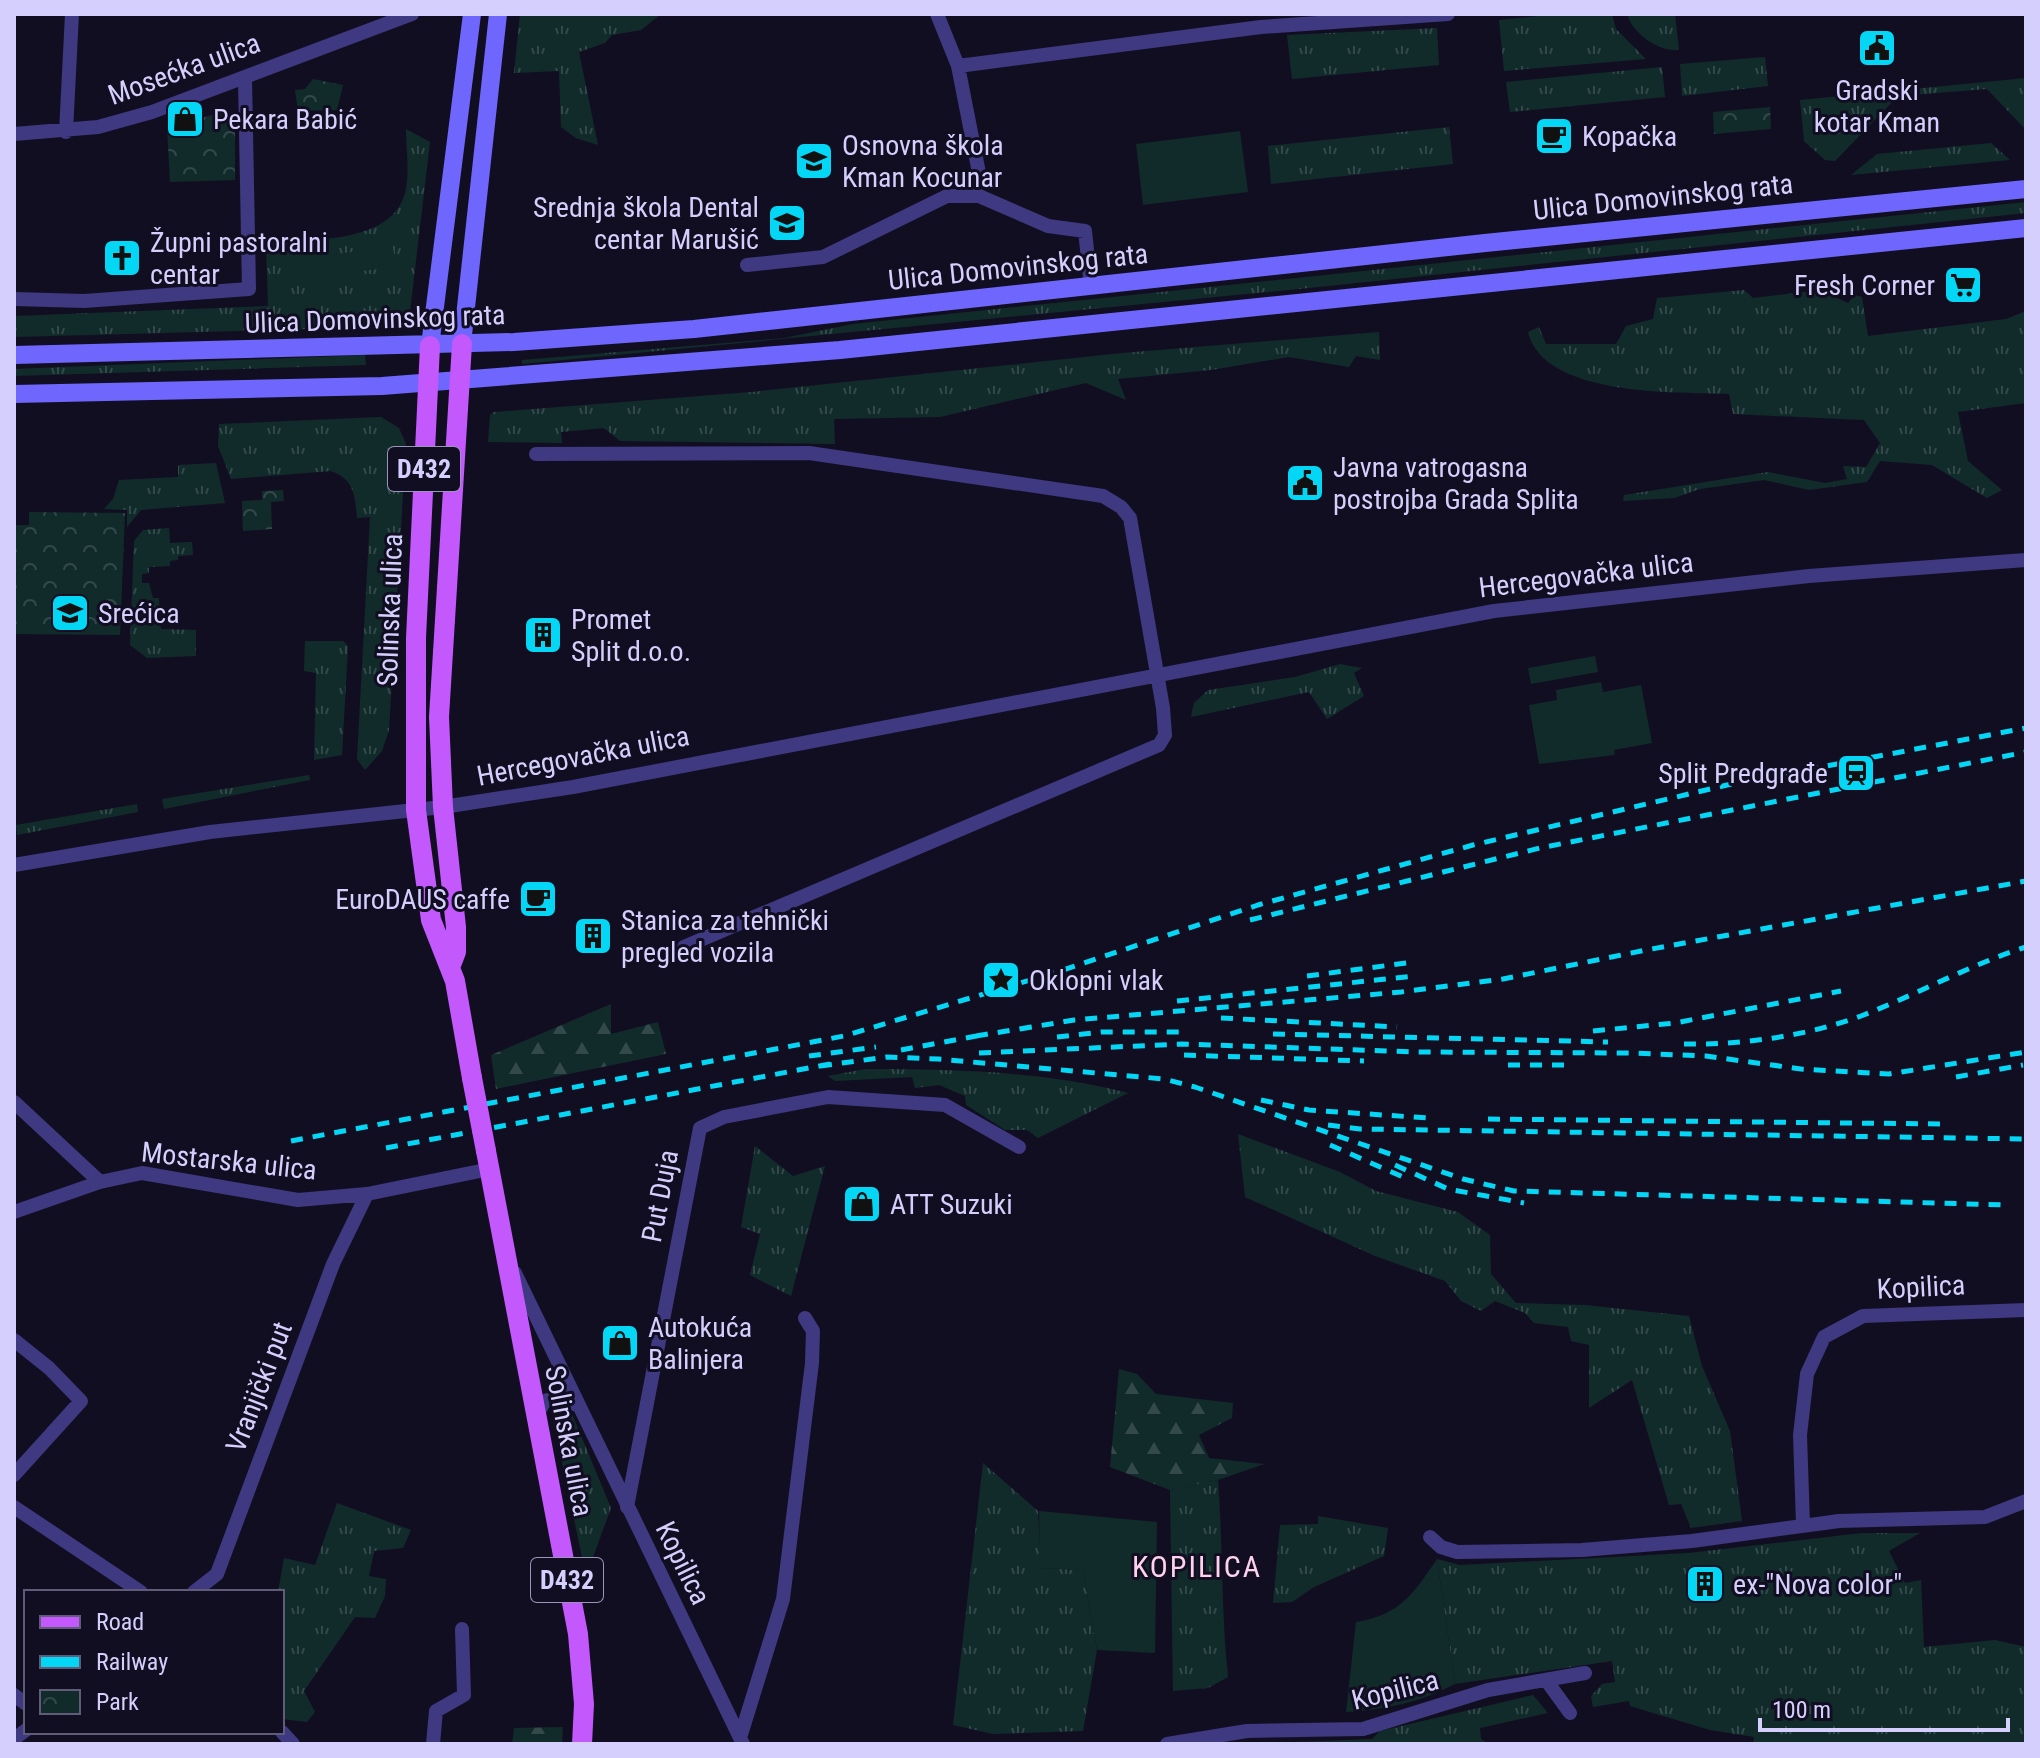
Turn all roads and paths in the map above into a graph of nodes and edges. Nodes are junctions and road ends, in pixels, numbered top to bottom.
1 (72, 14) edge
2 (412, 14) edge
3 (937, 14) edge
4 (1448, 14) edge
5 (498, 19) edge
6 (1310, 19) edge
7 (471, 22) edge
8 (958, 66) junction
9 (245, 79) junction
10 (66, 132) junction
11 (14, 134) edge
12 (980, 178) dead end
13 (2026, 189) edge
14 (2026, 228) edge
15 (747, 265) dead end
16 (1091, 287) junction
17 (14, 299) edge
18 (462, 344) junction
19 (430, 346) junction
20 (14, 355) edge
21 (458, 381) junction
22 (429, 383) junction
23 (14, 394) edge
24 (536, 454) dead end
25 (2026, 560) edge
26 (1158, 677) junction
27 (443, 807) junction
28 (416, 810) junction
29 (14, 865) edge
30 (684, 947) dead end
31 (451, 965) junction
32 (14, 1102) edge
33 (1019, 1147) dead end
34 (488, 1160) junction
35 (100, 1182) junction
36 (367, 1194) junction
37 (14, 1212) edge
38 (505, 1253) junction
39 (2026, 1310) edge
40 (805, 1318) dead end
41 (14, 1340) edge
42 (577, 1405) junction
43 (535, 1418) junction
44 (14, 1475) edge
45 (2026, 1501) edge
46 (14, 1507) edge
47 (627, 1507) junction
48 (1803, 1525) junction
49 (1430, 1537) dead end
50 (138, 1590) edge
51 (197, 1590) edge
52 (462, 1629) dead end
53 (1585, 1673) dead end
54 (1546, 1680) junction
55 (1570, 1713) dead end
56 (742, 1741) edge
57 (433, 1744) edge
58 (582, 1744) edge
59 (1167, 1744) edge

1 - 10 street
2 - 9 street, Mosećka ulica
3 - 8 street
4 - 6 street
5 - 18 main road, Solinska ulica
6 - 8 street
7 - 19 main road, Solinska ulica
8 - 12 street
9 - 10 street, Mosećka ulica
9 - 17 street
10 - 11 street, Mosećka ulica
13 - 16 main road, Ulica Domovinskog rata
14 - 21 main road
15 - 16 street
16 - 18 main road, Ulica Domovinskog rata
18 - 19 main road, Ulica Domovinskog rata
18 - 21 main road, Solinska ulica / D432
19 - 20 main road, Ulica Domovinskog rata
19 - 22 main road, Solinska ulica / D432
21 - 22 main road
21 - 27 main road, Solinska ulica / D432
22 - 23 main road
22 - 28 main road, Solinska ulica / D432
24 - 26 street
25 - 26 street, Hercegovačka ulica
26 - 27 street, Hercegovačka ulica
26 - 30 street
27 - 28 street, Hercegovačka ulica
27 - 31 main road, Solinska ulica / D432
28 - 29 street, Hercegovačka ulica
28 - 31 main road, Solinska ulica / D432
31 - 34 main road, Solinska ulica / D432, bridge
32 - 35 street
33 - 47 street, Put Duja
34 - 36 street, Mostarska ulica
34 - 38 main road, Solinska ulica / D432
35 - 36 street, Mostarska ulica
35 - 37 street, Mostarska ulica
36 - 51 street, Vranjički put
38 - 42 street, Kopilica
38 - 43 main road, Solinska ulica / D432
39 - 48 street, Kopilica
40 - 56 street
41 - 44 street
42 - 43 street
42 - 47 street, Kopilica
43 - 58 main road, Solinska ulica / D432
45 - 48 street
46 - 50 street
47 - 56 street, Kopilica
48 - 49 street
52 - 57 street
53 - 54 street, Kopilica
54 - 55 street
54 - 59 street, Kopilica

